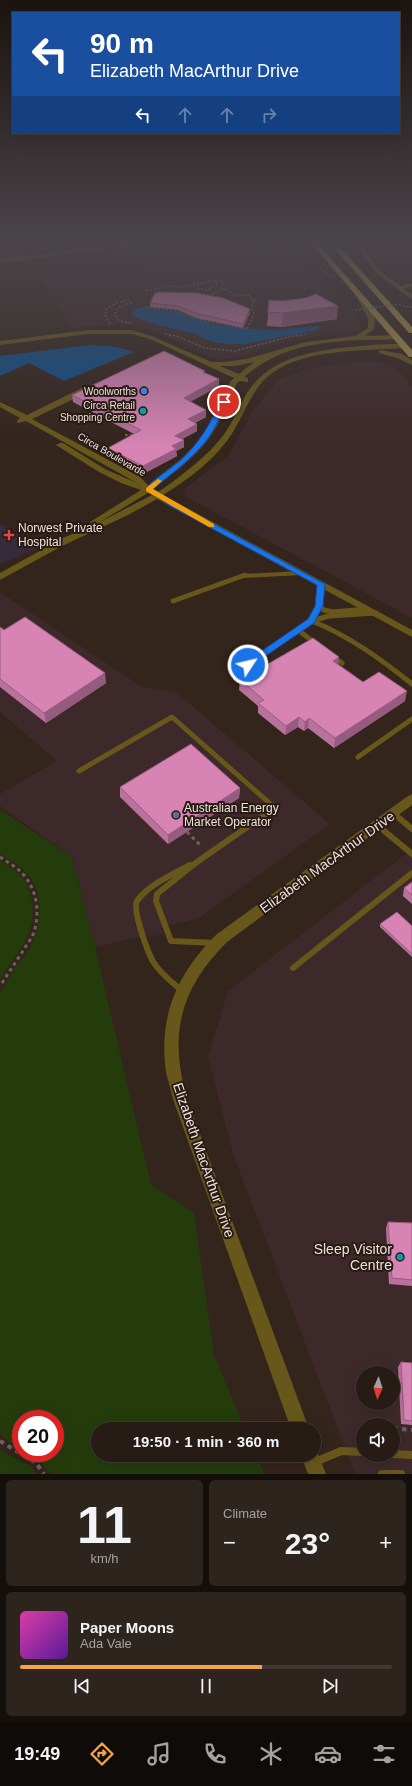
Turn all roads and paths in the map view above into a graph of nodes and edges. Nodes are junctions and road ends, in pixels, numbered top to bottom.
1 (106, 311) edge
2 (116, 311) edge
3 (174, 311) edge
4 (253, 311) edge
5 (368, 311) edge
6 (374, 311) edge
7 (394, 311) edge
8 (132, 323) dead end
9 (113, 328) junction
10 (412, 331) edge
11 (160, 333) dead end
12 (313, 334) dead end
13 (397, 337) junction
14 (332, 341) junction
15 (0, 343) edge
16 (408, 343) edge
17 (236, 347) dead end
18 (282, 350) junction
19 (235, 351) junction
20 (339, 351) junction
21 (412, 354) edge
22 (232, 357) dead end
23 (196, 358) junction
24 (412, 363) edge
25 (236, 380) junction
26 (255, 386) junction
27 (91, 388) edge
28 (0, 404) edge
29 (0, 410) edge
30 (24, 420) junction
31 (125, 435) dead end
32 (138, 437) edge
33 (148, 489) junction
34 (158, 496) junction
35 (59, 544) junction
36 (302, 573) junction
37 (0, 577) edge
38 (321, 584) junction
39 (173, 601) dead end
40 (319, 606) junction
41 (372, 611) junction
42 (331, 614) junction
43 (311, 621) junction
44 (298, 630) junction
45 (412, 634) edge
46 (323, 649) edge
47 (329, 654) edge
48 (342, 663) dead end
49 (248, 665) dead end
50 (412, 684) edge
51 (412, 719) edge
52 (358, 757) dead end
53 (79, 771) dead end
54 (412, 799) edge
55 (392, 813) junction
56 (377, 825) junction
57 (412, 829) edge
58 (187, 832) edge
59 (195, 840) dead end
60 (412, 854) edge
61 (0, 857) edge
62 (197, 862) junction
63 (412, 873) edge
64 (217, 943) junction
65 (293, 968) dead end
66 (0, 986) edge
67 (182, 991) junction
68 (297, 1422) edge
69 (400, 1429) edge
70 (412, 1430) edge
71 (0, 1441) edge
72 (356, 1452) edge
73 (400, 1454) edge
74 (412, 1455) edge
75 (313, 1464) edge
76 (44, 1474) edge
77 (382, 1474) edge
78 (401, 1474) edge

1 - 9 path
2 - 8 path
3 - 4 path
5 - 14 street
6 - 13 highway
7 - 10 highway
9 - 15 street
9 - 23 street
9 - 25 street
11 - 19 path
12 - 19 path
13 - 14 street
13 - 16 highway
14 - 18 street
16 - 20 street
16 - 21 highway
17 - 19 path
18 - 23 street
18 - 25 street
19 - 22 path
20 - 24 street
20 - 26 street
23 - 25 street
25 - 26 street
25 - 33 street
26 - 34 street
27 - 30 street
28 - 30 street, Circa Boulevarde
29 - 30 street, Circa Boulevarde
30 - 33 street, Circa Boulevarde
31 - 32 path
33 - 34 street
33 - 35 street
34 - 35 street
34 - 36 street
35 - 37 street
36 - 38 street
36 - 39 lane
38 - 40 lane
38 - 41 street
40 - 42 lane
40 - 43 lane
41 - 42 lane
41 - 42 lane
41 - 45 street
42 - 43 lane
43 - 44 lane
43 - 50 lane
44 - 46 lane
44 - 49 lane
47 - 48 lane
51 - 52 lane
53 - 62 lane
54 - 55 street, Elizabeth MacArthur Drive
55 - 56 street, Elizabeth MacArthur Drive
55 - 57 lane
56 - 60 lane
56 - 64 street, Elizabeth MacArthur Drive
58 - 59 path
61 - 66 path
62 - 64 lane
62 - 67 lane
63 - 65 lane
64 - 67 street, Elizabeth MacArthur Drive
67 - 68 street, Elizabeth MacArthur Drive
69 - 70 path
71 - 76 path
72 - 75 lane
73 - 74 lane
77 - 78 lane

